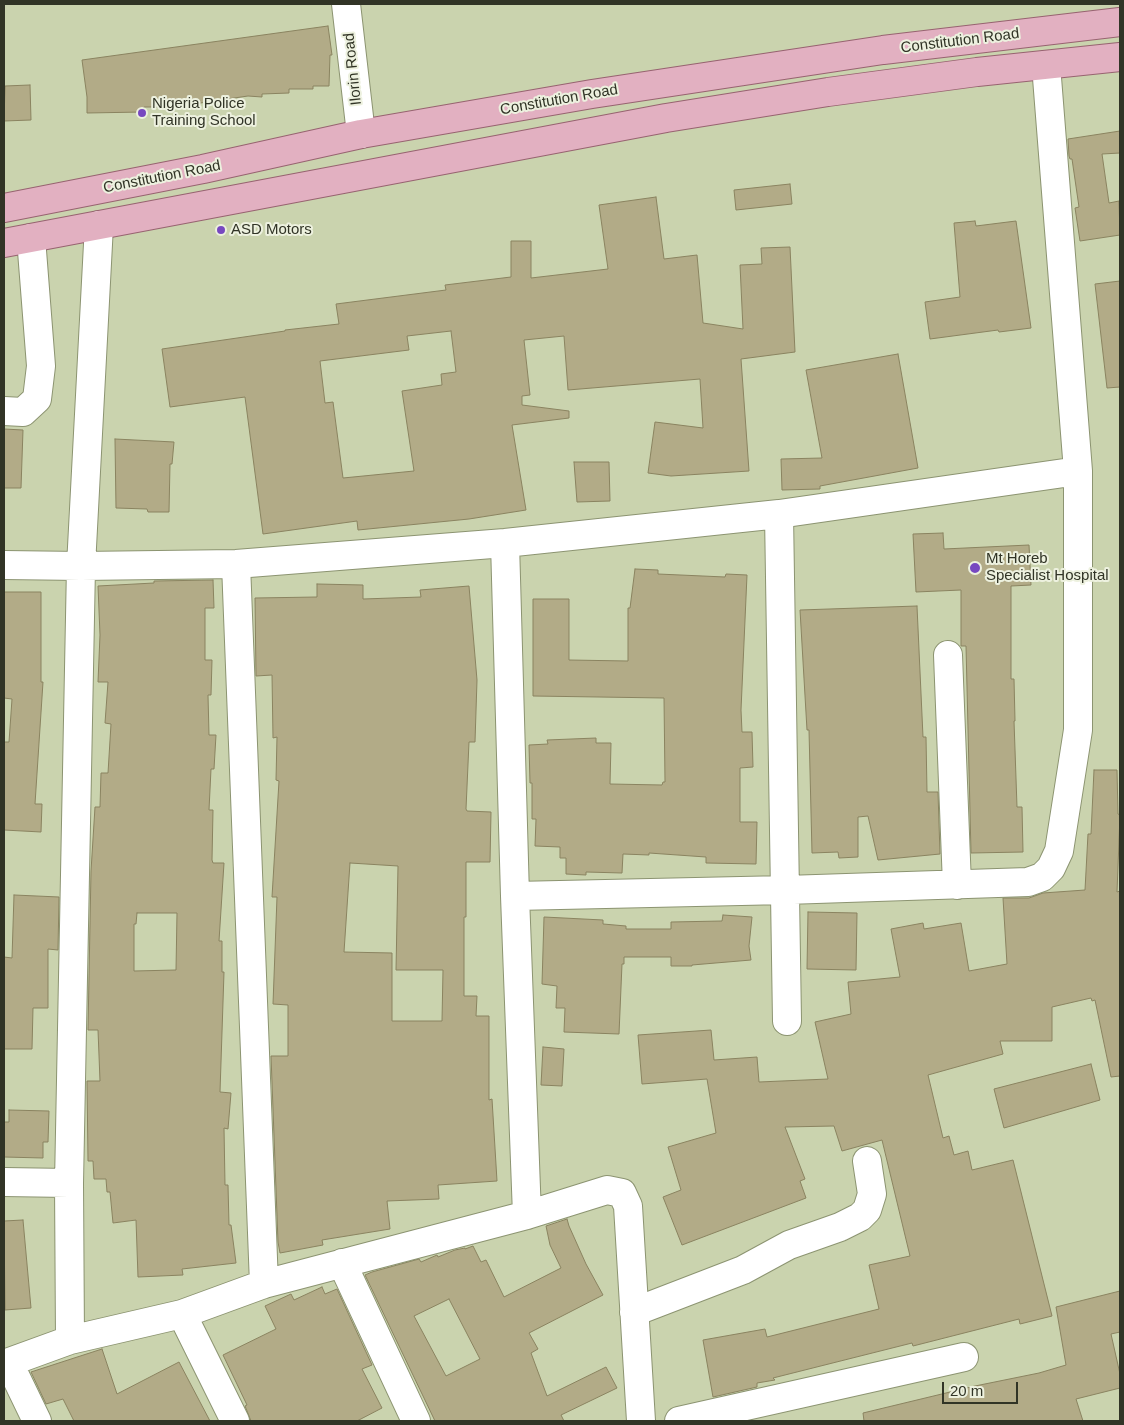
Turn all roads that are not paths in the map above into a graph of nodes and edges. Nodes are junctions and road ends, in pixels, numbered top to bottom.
1 (346, 4) edge
2 (1120, 22) edge
3 (1120, 57) edge
4 (1046, 65) junction
5 (361, 134) junction
6 (4, 208) edge
7 (99, 225) junction
8 (31, 238) junction
9 (4, 243) edge
10 (4, 411) edge
11 (1078, 471) junction
12 (779, 514) junction
13 (505, 543) junction
14 (236, 564) junction
15 (4, 565) edge
16 (81, 566) junction
17 (948, 655) dead end
18 (957, 885) junction
19 (786, 890) junction
20 (515, 896) junction
21 (787, 1021) dead end
22 (867, 1161) dead end
23 (4, 1182) edge
24 (69, 1183) junction
25 (527, 1215) junction
26 (342, 1263) junction
27 (264, 1284) junction
28 (634, 1312) junction
29 (182, 1314) junction
30 (70, 1340) junction
31 (964, 1357) dead end
32 (6, 1364) edge
33 (38, 1421) edge
34 (235, 1421) edge
35 (416, 1421) edge
36 (641, 1421) edge
37 (679, 1421) edge

1 - 5 street, Ilorin Road
2 - 5 main road, Constitution Road
3 - 4 main road
4 - 7 main road
4 - 11 street
5 - 6 main road, Constitution Road
7 - 8 main road
7 - 16 street
8 - 9 main road
8 - 10 street
11 - 12 street
11 - 18 street
12 - 13 street
12 - 19 street
13 - 14 street
13 - 20 street
14 - 16 street
14 - 27 street
15 - 16 street
16 - 24 street
17 - 18 street
18 - 19 street
19 - 20 street
19 - 21 street
20 - 25 street
22 - 28 street
23 - 24 street
24 - 30 street
25 - 26 street
25 - 28 street
26 - 27 street
26 - 35 street
27 - 29 street
28 - 36 street
29 - 30 street
29 - 34 street
30 - 32 street
31 - 37 street
32 - 33 street

